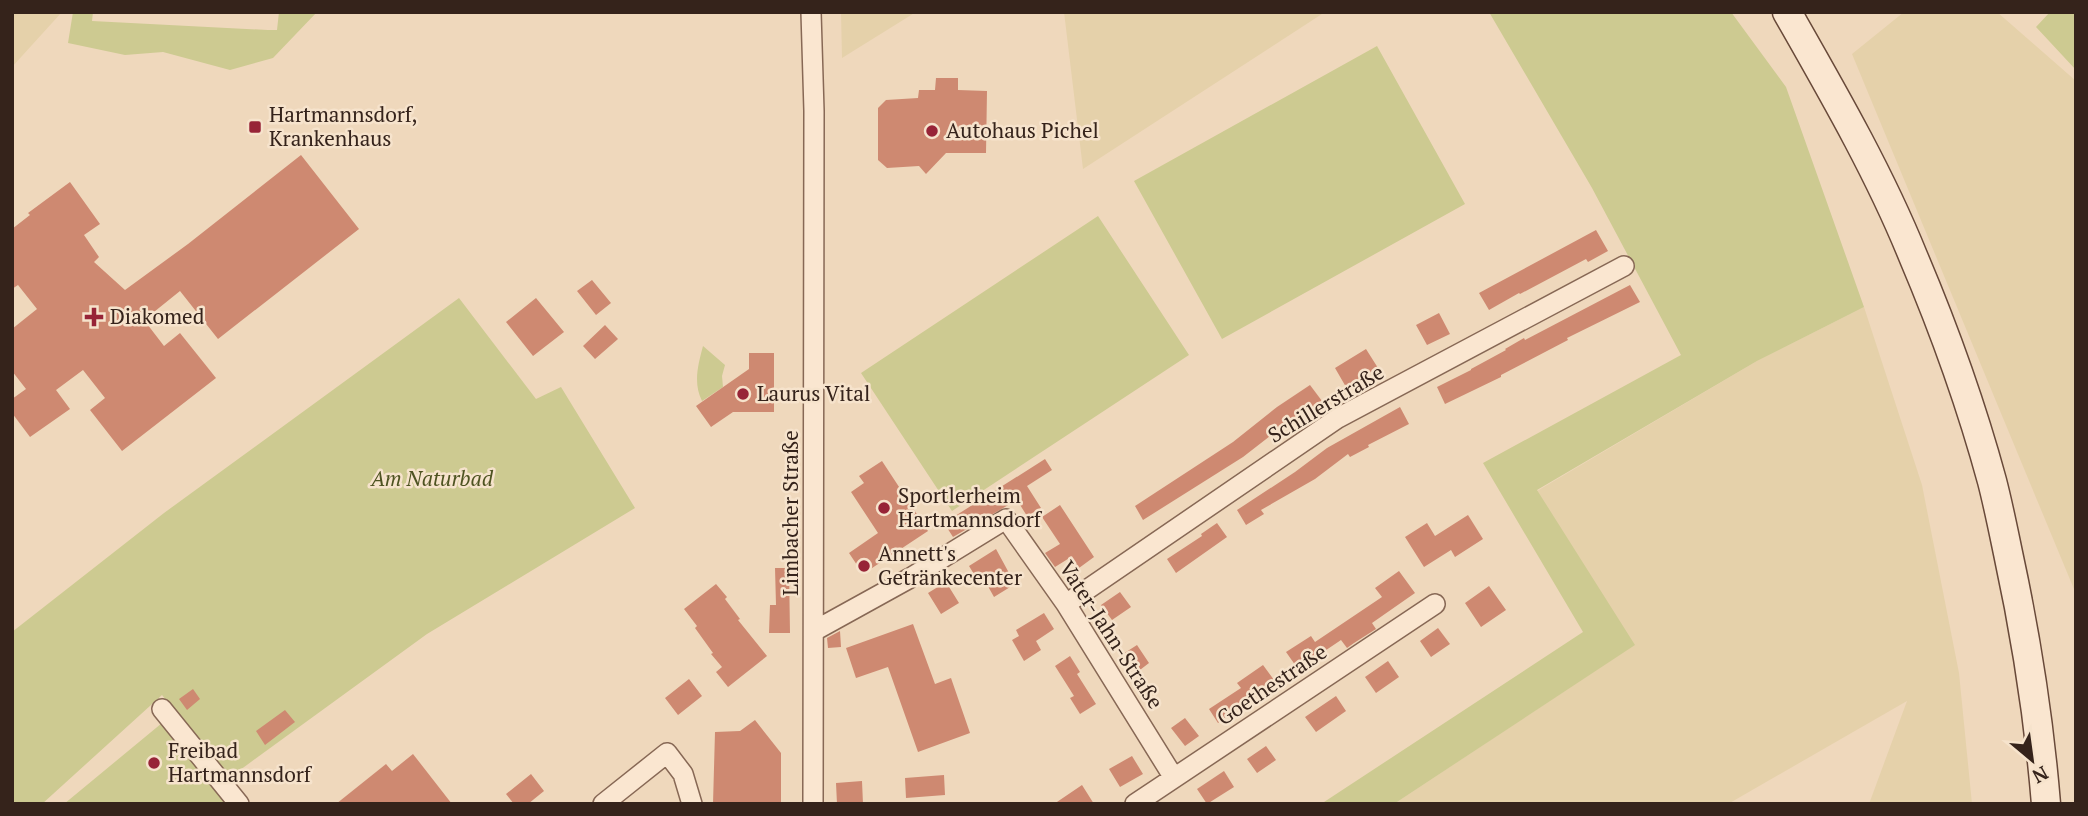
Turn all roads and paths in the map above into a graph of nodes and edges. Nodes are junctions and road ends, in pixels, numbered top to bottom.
1 (811, 12) edge
2 (1787, 12) edge
3 (1624, 265) dead end
4 (1066, 604) junction
5 (1435, 604) dead end
6 (814, 631) junction
7 (162, 709) dead end
8 (1174, 778) junction
9 (239, 804) edge
10 (603, 804) edge
11 (692, 804) edge
12 (813, 804) edge
13 (1135, 804) edge
14 (2046, 804) edge

1 - 6 street, Limbacher Straße
2 - 14 main road
3 - 4 street, Schillerstraße
4 - 6 street, Vater-Jahn-Straße
4 - 8 street, Vater-Jahn-Straße
5 - 8 street, Goethestraße
6 - 12 street, Limbacher Straße
7 - 9 street
8 - 13 street, Goethestraße
10 - 11 street

